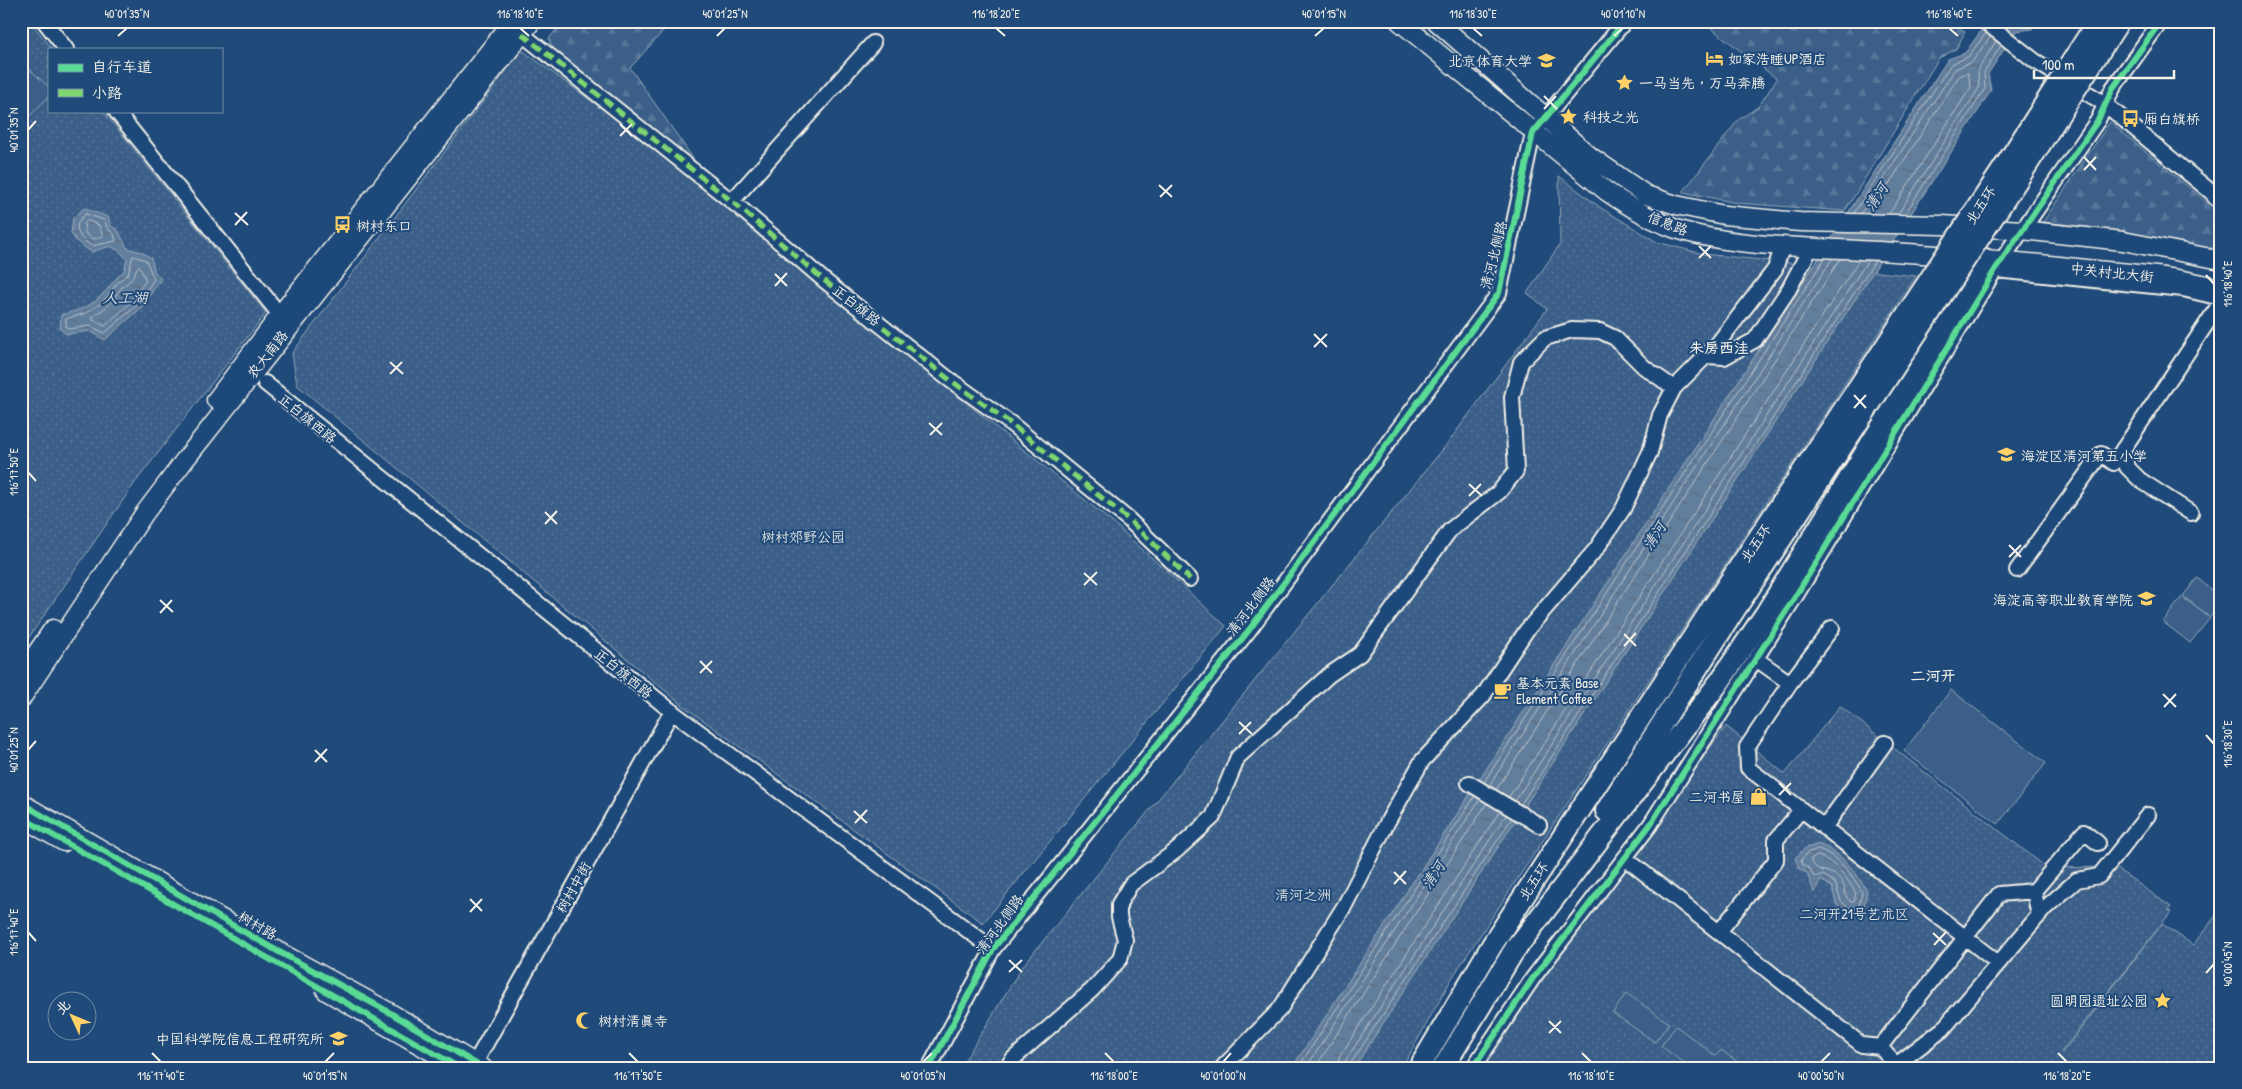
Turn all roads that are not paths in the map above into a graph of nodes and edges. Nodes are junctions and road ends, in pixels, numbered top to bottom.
1 (44, 21) edge
2 (1399, 21) edge
3 (1436, 21) edge
4 (1625, 21) edge
5 (1984, 21) edge
6 (2098, 21) edge
7 (2119, 21) edge
8 (2161, 21) edge
9 (522, 25) edge
10 (874, 43) dead end
11 (65, 48) edge
12 (2105, 104) junction
13 (117, 112) edge
14 (1546, 118) junction
15 (1533, 133) junction
16 (2219, 198) edge
17 (732, 202) junction
18 (2022, 230) junction
19 (1783, 245) junction
20 (1807, 246) junction
21 (2221, 260) edge
22 (1994, 263) junction
23 (2221, 289) edge
24 (2221, 300) edge
25 (280, 315) junction
26 (1706, 356) junction
27 (265, 383) dead end
28 (1674, 388) junction
29 (2123, 450) junction
30 (2191, 513) dead end
31 (2017, 570) dead end
32 (1190, 579) dead end
33 (1832, 628) dead end
34 (1756, 659) junction
35 (21, 676) edge
36 (1790, 683) junction
37 (21, 699) edge
38 (672, 712) junction
39 (1885, 743) dead end
40 (1469, 783) dead end
41 (21, 803) edge
42 (1801, 810) junction
43 (2148, 815) dead end
44 (21, 817) edge
45 (1534, 822) dead end
46 (1824, 828) junction
47 (2098, 843) dead end
48 (1625, 858) junction
49 (2034, 891) junction
50 (2038, 916) junction
51 (1719, 932) junction
52 (1965, 938) junction
53 (993, 948) junction
54 (1511, 955) junction
55 (1998, 963) junction
56 (1880, 1047) junction
57 (473, 1066) edge
58 (929, 1068) edge
59 (1006, 1068) edge
60 (1222, 1068) edge
61 (1419, 1068) edge
62 (1442, 1068) edge
63 (1473, 1068) edge

1 - 11 street
2 - 15 main road, 信息路
3 - 14 main road, 信息路
4 - 14 street
5 - 12 street
6 - 61 highway, 北五环, bridge
7 - 54 highway, 北五环, bridge
8 - 12 street
9 - 17 street, 正白旗路
9 - 25 main road, 农大南路
9 - 37 main road, 农大南路
10 - 17 street
12 - 16 street
12 - 18 street
13 - 25 street
14 - 15 street
14 - 18 main road, 信息路
15 - 19 main road, 信息路
15 - 53 street, 清河北侧路
17 - 32 street, 正白旗路
18 - 21 main road
18 - 22 street
19 - 20 main road, 信息路
19 - 26 street
20 - 22 main road, 信息路
20 - 26 street
22 - 23 main road, 中关村北大街
22 - 24 street
22 - 34 street
22 - 54 highway
24 - 29 street
25 - 35 main road, 农大南路
26 - 28 street
27 - 38 street, 正白旗西路
28 - 59 street
28 - 60 street
29 - 30 street
29 - 31 street
33 - 36 street
34 - 36 street
34 - 48 street
36 - 42 street
38 - 53 street, 正白旗西路
38 - 57 street, 树村中街
39 - 46 street
40 - 45 street
41 - 57 main road, 树村路
42 - 46 street
42 - 51 street
43 - 50 street
44 - 57 main road, 树村路
46 - 52 street
47 - 49 street
48 - 51 street
48 - 63 street
49 - 50 street
49 - 52 street
50 - 55 street
51 - 56 street
52 - 55 street
52 - 56 street
53 - 58 street, 清河北侧路
54 - 62 highway, 北五环
55 - 56 street

